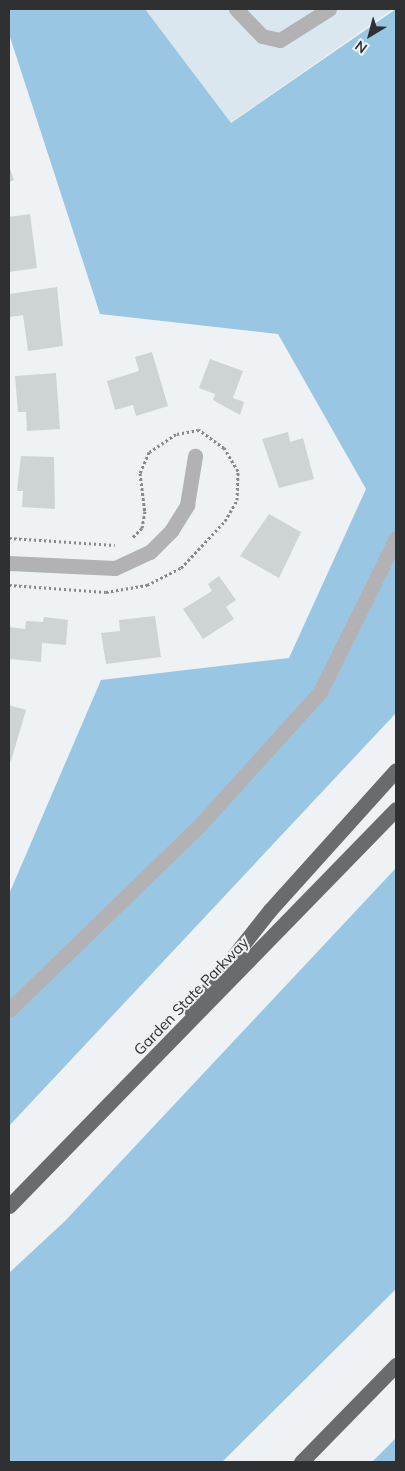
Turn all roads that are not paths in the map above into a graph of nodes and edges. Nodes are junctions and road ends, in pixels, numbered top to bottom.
1 (236, 9) edge
2 (330, 9) edge
3 (195, 456) dead end
4 (396, 538) edge
5 (9, 563) edge
6 (396, 770) edge
7 (396, 809) edge
8 (9, 1010) edge
9 (167, 1045) junction
10 (9, 1206) edge
11 (396, 1365) edge
12 (301, 1462) edge

1 - 2 street
3 - 5 street
4 - 8 street
6 - 9 highway
7 - 9 highway, Garden State Parkway
9 - 10 highway, Garden State Parkway
11 - 12 highway

